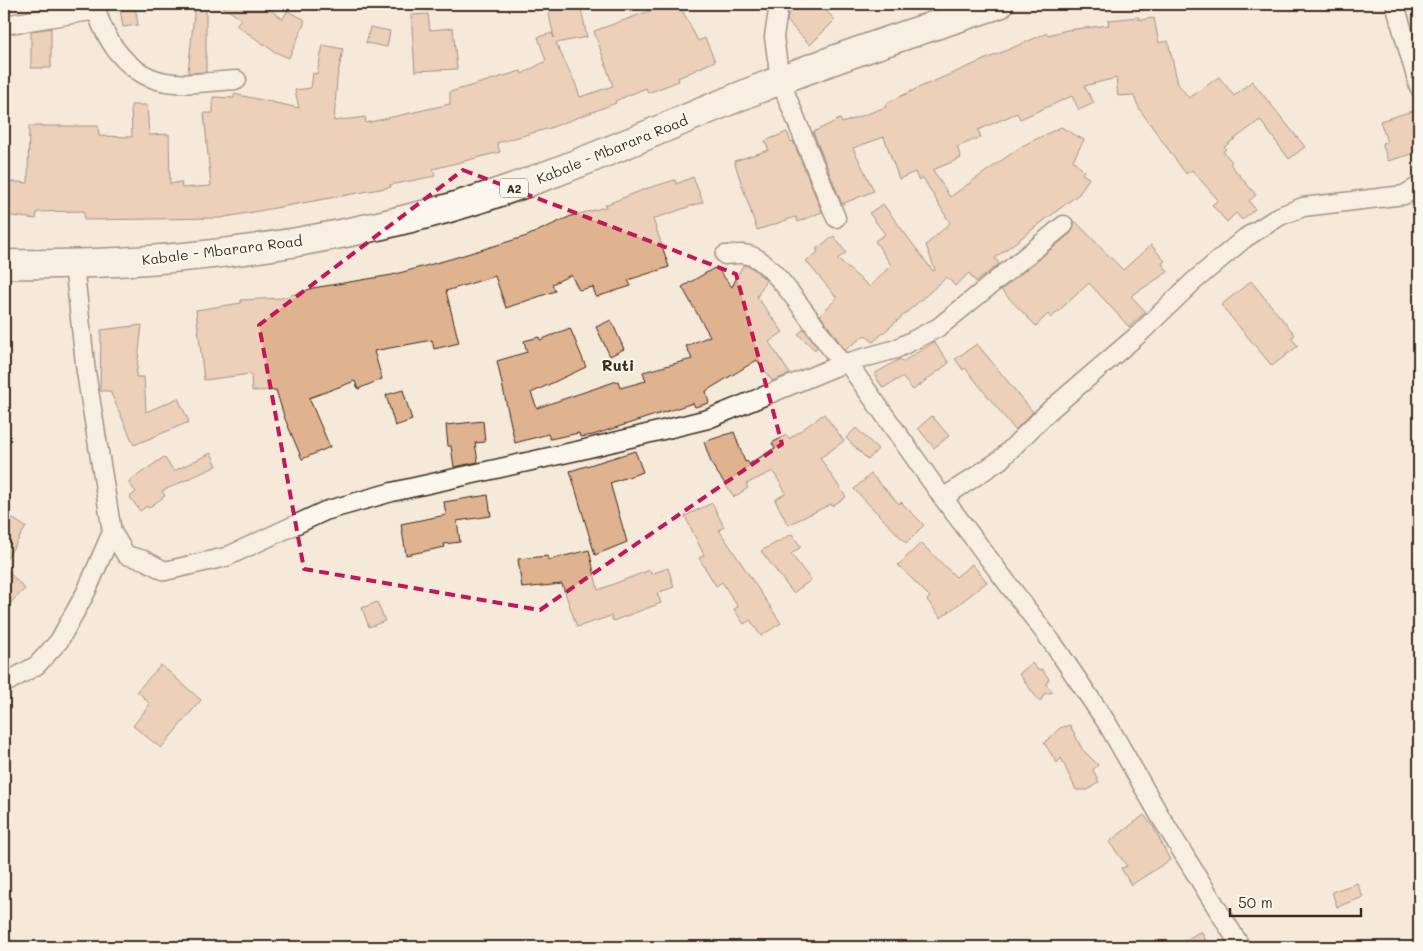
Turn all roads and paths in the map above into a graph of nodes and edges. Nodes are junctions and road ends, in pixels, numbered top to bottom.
1 (779, 4) edge
2 (999, 4) edge
3 (1395, 4) edge
4 (96, 7) edge
5 (4, 25) edge
6 (237, 80) dead end
7 (780, 80) junction
8 (1419, 87) edge
9 (1419, 186) edge
10 (836, 218) dead end
11 (1064, 225) dead end
12 (725, 255) dead end
13 (4, 264) edge
14 (74, 265) junction
15 (844, 363) junction
16 (943, 498) junction
17 (112, 532) junction
18 (4, 684) edge
19 (1241, 947) edge

1 - 7 street
2 - 7 main road, Kabale - Mbarara Road / A2
3 - 8 street
4 - 5 street
4 - 6 street
7 - 10 street
7 - 14 main road, Kabale - Mbarara Road / A2
9 - 16 street
11 - 15 street
12 - 15 street
13 - 14 main road, Kabale - Mbarara Road / A2
14 - 17 street
15 - 16 street
15 - 17 street
16 - 19 street
17 - 18 street

